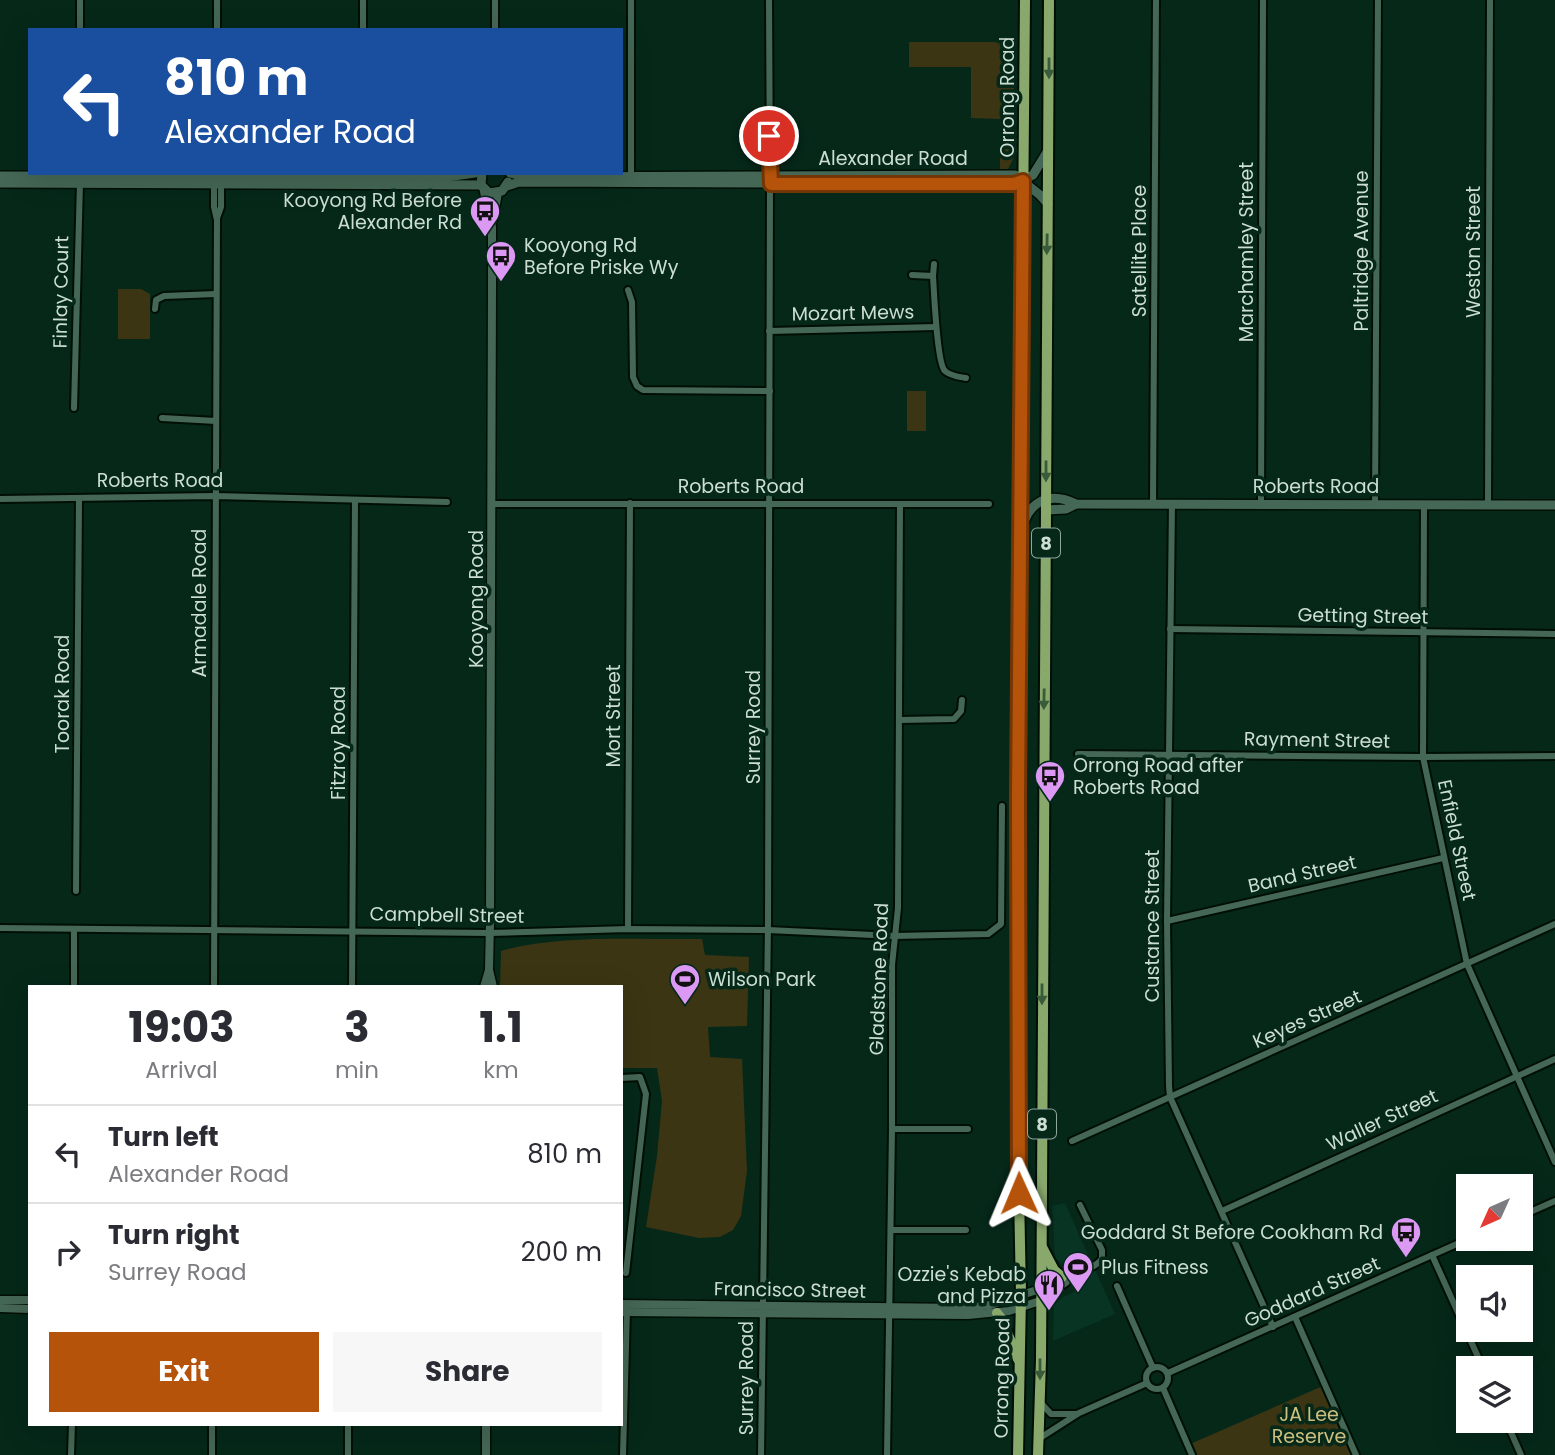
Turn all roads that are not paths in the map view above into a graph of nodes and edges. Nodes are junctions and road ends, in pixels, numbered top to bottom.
1 (80, 0) edge
2 (217, 0) edge
3 (363, 0) edge
4 (495, 0) edge
5 (631, 0) edge
6 (769, 0) edge
7 (1024, 0) edge
8 (1049, 0) edge
9 (1156, 0) edge
10 (1263, 0) edge
11 (1378, 0) edge
12 (1490, 0) edge
13 (80, 28) edge
14 (217, 28) edge
15 (363, 28) edge
16 (495, 28) edge
17 (1048, 151) junction
18 (460, 175) edge
19 (481, 175) edge
20 (508, 175) edge
21 (517, 175) edge
22 (0, 176) edge
23 (217, 178) edge
24 (363, 178) edge
25 (631, 178) junction
26 (80, 180) junction
27 (770, 180) junction
28 (1023, 181) junction
29 (0, 183) edge
30 (482, 186) junction
31 (507, 186) junction
32 (498, 193) junction
33 (1048, 204) junction
34 (492, 227) junction
35 (934, 264) dead end
36 (912, 275) dead end
37 (933, 276) junction
38 (628, 290) dead end
39 (216, 294) junction
40 (155, 309) dead end
41 (936, 327) junction
42 (769, 331) junction
43 (966, 378) dead end
44 (769, 391) junction
45 (74, 408) dead end
46 (162, 418) dead end
47 (215, 421) junction
48 (215, 496) junction
49 (79, 498) junction
50 (0, 499) edge
51 (355, 500) junction
52 (447, 502) dead end
53 (630, 503) junction
54 (1153, 503) junction
55 (1172, 503) junction
56 (1375, 503) junction
57 (1488, 503) junction
58 (492, 504) junction
59 (769, 504) junction
60 (989, 504) dead end
61 (1046, 504) junction
62 (1261, 504) junction
63 (900, 505) junction
64 (1424, 505) junction
65 (1555, 505) edge
66 (1021, 530) junction
67 (1170, 629) junction
68 (1425, 633) junction
69 (1555, 634) edge
70 (962, 700) dead end
71 (899, 720) junction
72 (1078, 754) dead end
73 (1168, 755) junction
74 (1555, 756) edge
75 (1423, 757) junction
76 (1002, 806) dead end
77 (1443, 858) junction
78 (76, 891) dead end
79 (1167, 920) junction
80 (1555, 925) edge
81 (0, 928) edge
82 (74, 929) junction
83 (628, 929) junction
84 (353, 930) junction
85 (768, 930) junction
86 (214, 931) junction
87 (490, 933) junction
88 (894, 936) junction
89 (1467, 964) junction
90 (489, 971) junction
91 (74, 985) edge
92 (214, 985) edge
93 (352, 985) edge
94 (485, 985) edge
95 (493, 985) edge
96 (1555, 1059) edge
97 (1516, 1076) junction
98 (623, 1078) edge
99 (1170, 1097) junction
100 (892, 1129) junction
101 (968, 1129) dead end
102 (1072, 1141) dead end
103 (1555, 1162) edge
104 (1555, 1201) edge
105 (1080, 1205) dead end
106 (1222, 1211) junction
107 (1533, 1211) edge
108 (891, 1230) junction
109 (966, 1230) dead end
110 (1041, 1244) junction
111 (1456, 1244) edge
112 (1432, 1255) junction
113 (626, 1273) dead end
114 (1068, 1276) junction
115 (1117, 1286) dead end
116 (1040, 1289) junction
117 (1021, 1295) junction
118 (0, 1300) edge
119 (28, 1300) edge
120 (1040, 1301) junction
121 (0, 1308) edge
122 (624, 1308) edge
123 (1020, 1308) junction
124 (28, 1309) edge
125 (762, 1309) junction
126 (889, 1311) junction
127 (997, 1313) junction
128 (1295, 1317) junction
129 (1273, 1327) junction
130 (1478, 1356) edge
131 (1020, 1364) junction
132 (1153, 1368) junction
133 (1168, 1373) junction
134 (1147, 1383) junction
135 (1163, 1388) junction
136 (1040, 1402) junction
137 (1079, 1413) junction
138 (72, 1426) edge
139 (212, 1426) edge
140 (348, 1426) edge
141 (486, 1426) edge
142 (1511, 1433) edge
143 (1038, 1439) junction
144 (71, 1455) edge
145 (212, 1455) edge
146 (348, 1455) edge
147 (486, 1455) edge
148 (623, 1455) edge
149 (761, 1455) edge
150 (887, 1455) edge
151 (1018, 1455) edge
152 (1038, 1455) edge
153 (1192, 1455) edge
154 (1356, 1455) edge
155 (1521, 1455) edge

1 - 13 street
2 - 14 street
3 - 15 street
4 - 16 street
5 - 25 street
6 - 27 street, Surrey Road
7 - 28 highway, Orrong Road / 8
8 -> 17 highway, Orrong Road / 8
9 - 54 street, Satellite Place
10 - 62 street, Marchamley Street
11 - 56 street, Paltridge Avenue
12 - 57 street, Weston Street
17 - 28 main road
17 - 33 highway, Orrong Road / 8
18 - 24 main road
19 - 30 main road
20 - 31 main road
21 - 25 main road, Alexander Road
22 - 26 main road
23 - 24 main road
23 - 26 main road
23 - 39 street, Armadale Road
24 - 30 main road
25 - 27 main road, Alexander Road
25 - 31 main road, Alexander Road
26 - 29 main road
26 - 45 street, Finlay Court
27 - 28 main road, Alexander Road
27 - 42 street, Surrey Road
28 - 33 main road
28 - 66 highway, Orrong Road / 8
30 - 32 main road
30 - 34 street, Kooyong Road
31 - 32 main road
32 - 34 street, Kooyong Road
33 -> 61 highway, Orrong Road / 8
34 - 58 street, Kooyong Road
35 - 37 street, Mozart Mews
36 - 37 street, Mozart Mews
37 - 41 street, Mozart Mews
38 - 44 street
39 - 40 street
39 - 47 street, Armadale Road
41 - 42 street, Mozart Mews
41 - 43 street, Mozart Mews
42 - 44 street, Surrey Road
44 - 59 street, Surrey Road
46 - 47 street
47 - 48 street, Armadale Road
48 - 49 street, Roberts Road
48 - 51 street, Roberts Road
48 - 86 street, Armadale Road
49 - 50 street, Roberts Road
49 - 78 street, Toorak Road
51 - 52 street, Roberts Road
51 - 84 street, Fitzroy Road
53 - 58 street, Roberts Road
53 - 59 street, Roberts Road
53 - 83 street, Mort Street
54 - 55 main road, Roberts Road
54 - 61 main road, Roberts Road
55 - 62 main road, Roberts Road
55 - 67 street, Custance Street
56 - 62 main road, Roberts Road
56 - 64 main road, Roberts Road
57 - 64 main road, Roberts Road
57 - 65 main road, Roberts Road
58 - 87 street, Kooyong Road
59 - 63 street, Roberts Road
59 - 85 street, Surrey Road
60 - 63 street, Roberts Road
61 - 66 main road
61 -> 110 highway, Orrong Road / 8
63 - 71 street, Gladstone Road
64 - 68 street, Enfield Street
66 - 117 highway, Orrong Road / 8
67 - 68 street, Getting Street
67 - 73 street, Custance Street
68 - 69 street, Getting Street
68 - 75 street, Enfield Street
70 - 71 street
71 - 88 street, Gladstone Road
72 - 73 street, Rayment Street
73 - 75 street, Rayment Street
73 - 79 street, Custance Street
74 - 75 street, Rayment Street
75 - 77 street, Enfield Street
76 - 88 street, Campbell Street
77 - 79 street, Band Street
77 - 89 street, Enfield Street
79 - 99 street, Custance Street
80 - 89 street, Keyes Street
81 - 82 street, Campbell Street
82 - 86 street, Campbell Street
82 - 91 street
83 - 85 street, Campbell Street
83 - 87 street, Campbell Street
84 - 86 street, Campbell Street
84 - 87 street, Campbell Street
84 - 93 street, Fitzroy Road
85 - 88 street, Campbell Street
85 - 125 street, Surrey Road
86 - 92 street, Armadale Road
87 - 90 street, Kooyong Road
88 - 100 street, Gladstone Road
89 - 97 street, Enfield Street
89 - 99 street, Keyes Street
90 - 94 street, Kooyong Road
90 - 95 street, Kooyong Road
96 - 97 street, Waller Street
97 - 103 street, Enfield Street
97 - 106 street, Waller Street
98 - 113 street
99 - 102 street, Keyes Street
99 - 106 street, Custance Street
100 - 101 street
100 - 108 street, Gladstone Road
104 - 107 street
105 - 114 street
106 - 129 street, Custance Street
108 - 109 street
108 - 126 street, Gladstone Road
110 - 114 highway
110 - 116 highway, Orrong Road / 8
111 - 112 street, Goddard Street
112 - 128 street, Goddard Street
112 - 130 street
114 - 116 street
114 - 120 street
115 - 132 street
116 - 117 street, Francisco Street
116 - 120 highway, Orrong Road / 8
117 - 123 highway, Orrong Road / 8
117 - 126 street, Francisco Street
118 - 119 street
120 - 123 street, Francisco Street
120 -> 136 highway, Orrong Road / 8
121 - 124 street
122 - 125 street, Francisco Street
122 - 148 street
123 - 127 street, Francisco Street
123 - 131 highway, Orrong Road / 8
125 - 126 street, Francisco Street
125 - 149 street, Surrey Road
126 - 127 street, Francisco Street
126 - 150 street, Gladstone Road
127 - 131 highway
128 - 129 street, Goddard Street
128 - 154 street
129 - 133 street, Goddard Street
131 - 151 highway, Orrong Road / 8
132 - 133 street
132 - 134 street
133 - 135 street
134 - 135 street
134 - 137 street
135 - 153 street
136 - 137 street
136 - 143 highway, Orrong Road / 8
137 - 143 street
138 - 144 street
139 - 145 street
140 - 146 street
141 - 147 street
142 - 155 street
143 - 152 highway, Orrong Road / 8

